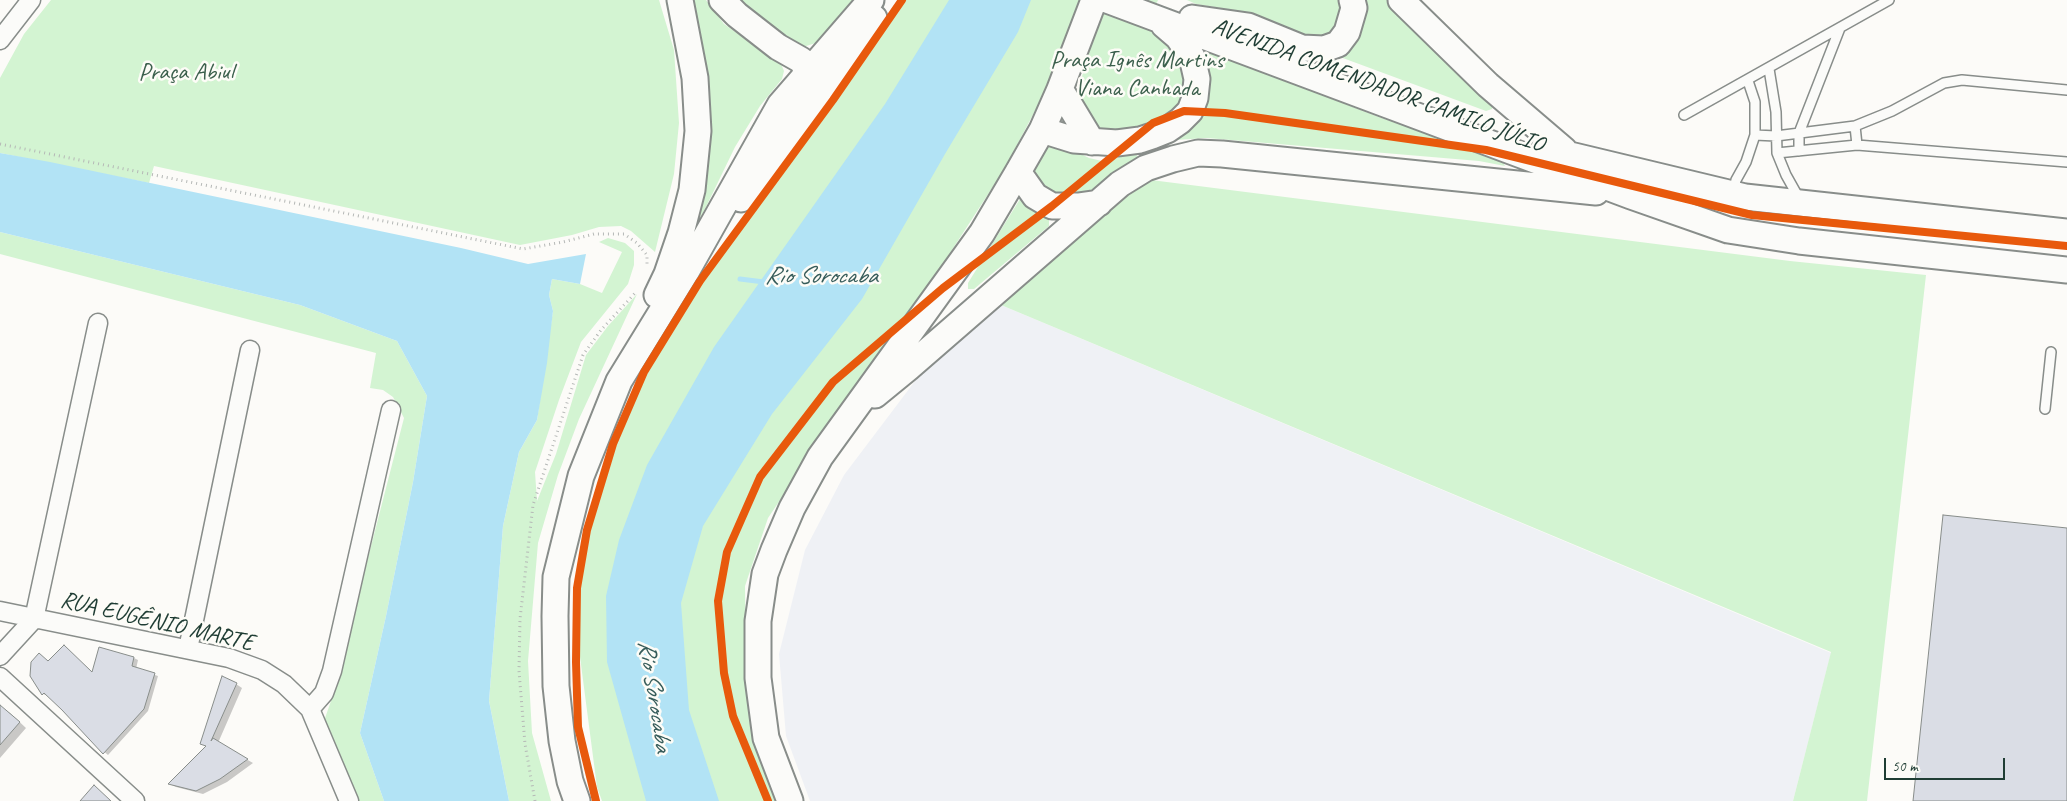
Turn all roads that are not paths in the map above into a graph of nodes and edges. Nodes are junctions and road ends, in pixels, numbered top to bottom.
1 (32, 0) edge
2 (680, 0) edge
3 (722, 0) edge
4 (871, 0) edge
5 (888, 0) edge
6 (1094, 0) edge
7 (1107, 0) edge
8 (1352, 0) edge
9 (1401, 0) edge
10 (1889, 0) edge
11 (1151, 8) edge
12 (1192, 18) junction
13 (1840, 28) junction
14 (0, 40) edge
15 (778, 47) junction
16 (828, 49) junction
17 (1769, 69) junction
18 (808, 71) junction
19 (1748, 81) junction
20 (1060, 90) junction
21 (2067, 90) edge
22 (1684, 115) dead end
23 (1855, 126) junction
24 (1042, 130) junction
25 (1799, 133) junction
26 (1755, 134) junction
27 (1776, 136) junction
28 (1092, 142) junction
29 (1857, 145) junction
30 (1799, 151) junction
31 (1777, 153) junction
32 (774, 155) junction
33 (1570, 155) junction
34 (2067, 162) edge
35 (1018, 172) junction
36 (1733, 195) junction
37 (1631, 196) junction
38 (1098, 203) junction
39 (1803, 204) junction
40 (2067, 232) edge
41 (2067, 270) edge
42 (686, 272) junction
43 (98, 323) dead end
44 (250, 350) dead end
45 (2051, 352) dead end
46 (619, 381) junction
47 (2045, 409) dead end
48 (391, 410) dead end
49 (849, 416) junction
50 (0, 611) edge
51 (34, 619) junction
52 (188, 649) junction
53 (0, 656) edge
54 (0, 676) edge
55 (310, 709) junction
56 (135, 801) edge
57 (349, 801) edge
58 (577, 801) edge
59 (790, 801) edge

1 - 14 street
2 - 46 main road
3 - 15 main road
4 - 16 main road
5 - 32 main road
6 - 20 main road
7 - 11 main road
8 - 12 main road
9 - 33 main road, AVENIDA COMENDADOR CAMILO JÚLIO
10 - 13 lane
11 - 12 main road, AVENIDA COMENDADOR CAMILO JÚLIO
11 - 28 main road
11 - 37 main road, AVENIDA COMENDADOR CAMILO JÚLIO
12 - 33 main road, AVENIDA COMENDADOR CAMILO JÚLIO
13 - 17 lane
13 - 25 lane
15 - 16 main road
15 - 18 main road
16 - 18 main road
17 - 19 lane
17 - 27 lane
18 - 32 main road
18 - 42 main road
19 - 22 lane
19 - 26 lane
20 - 24 main road
20 - 28 main road
21 - 23 lane
23 - 25 lane
23 - 29 lane
24 - 28 main road
24 - 35 main road
25 - 27 lane
25 - 30 lane
26 - 27 lane
26 - 36 lane
27 - 31 lane
29 - 30 lane
29 - 34 lane
30 - 31 lane
31 - 39 lane
32 - 42 main road
33 - 36 main road, AVENIDA COMENDADOR CAMILO JÚLIO
35 - 38 main road
35 - 49 main road
36 - 39 main road, AVENIDA COMENDADOR CAMILO JÚLIO
37 - 38 main road
37 - 41 main road, AVENIDA COMENDADOR CAMILO JÚLIO
38 - 49 main road
39 - 40 main road, AVENIDA COMENDADOR CAMILO JÚLIO
42 - 46 main road
43 - 51 street
44 - 52 street
45 - 47 lane
46 - 58 main road
48 - 55 street
49 - 59 main road
50 - 51 street, RUA EUGÊNIO MARTE
51 - 52 street, RUA EUGÊNIO MARTE
51 - 53 street
52 - 55 street, RUA EUGÊNIO MARTE
54 - 56 street
55 - 57 street, RUA EUGÊNIO MARTE

